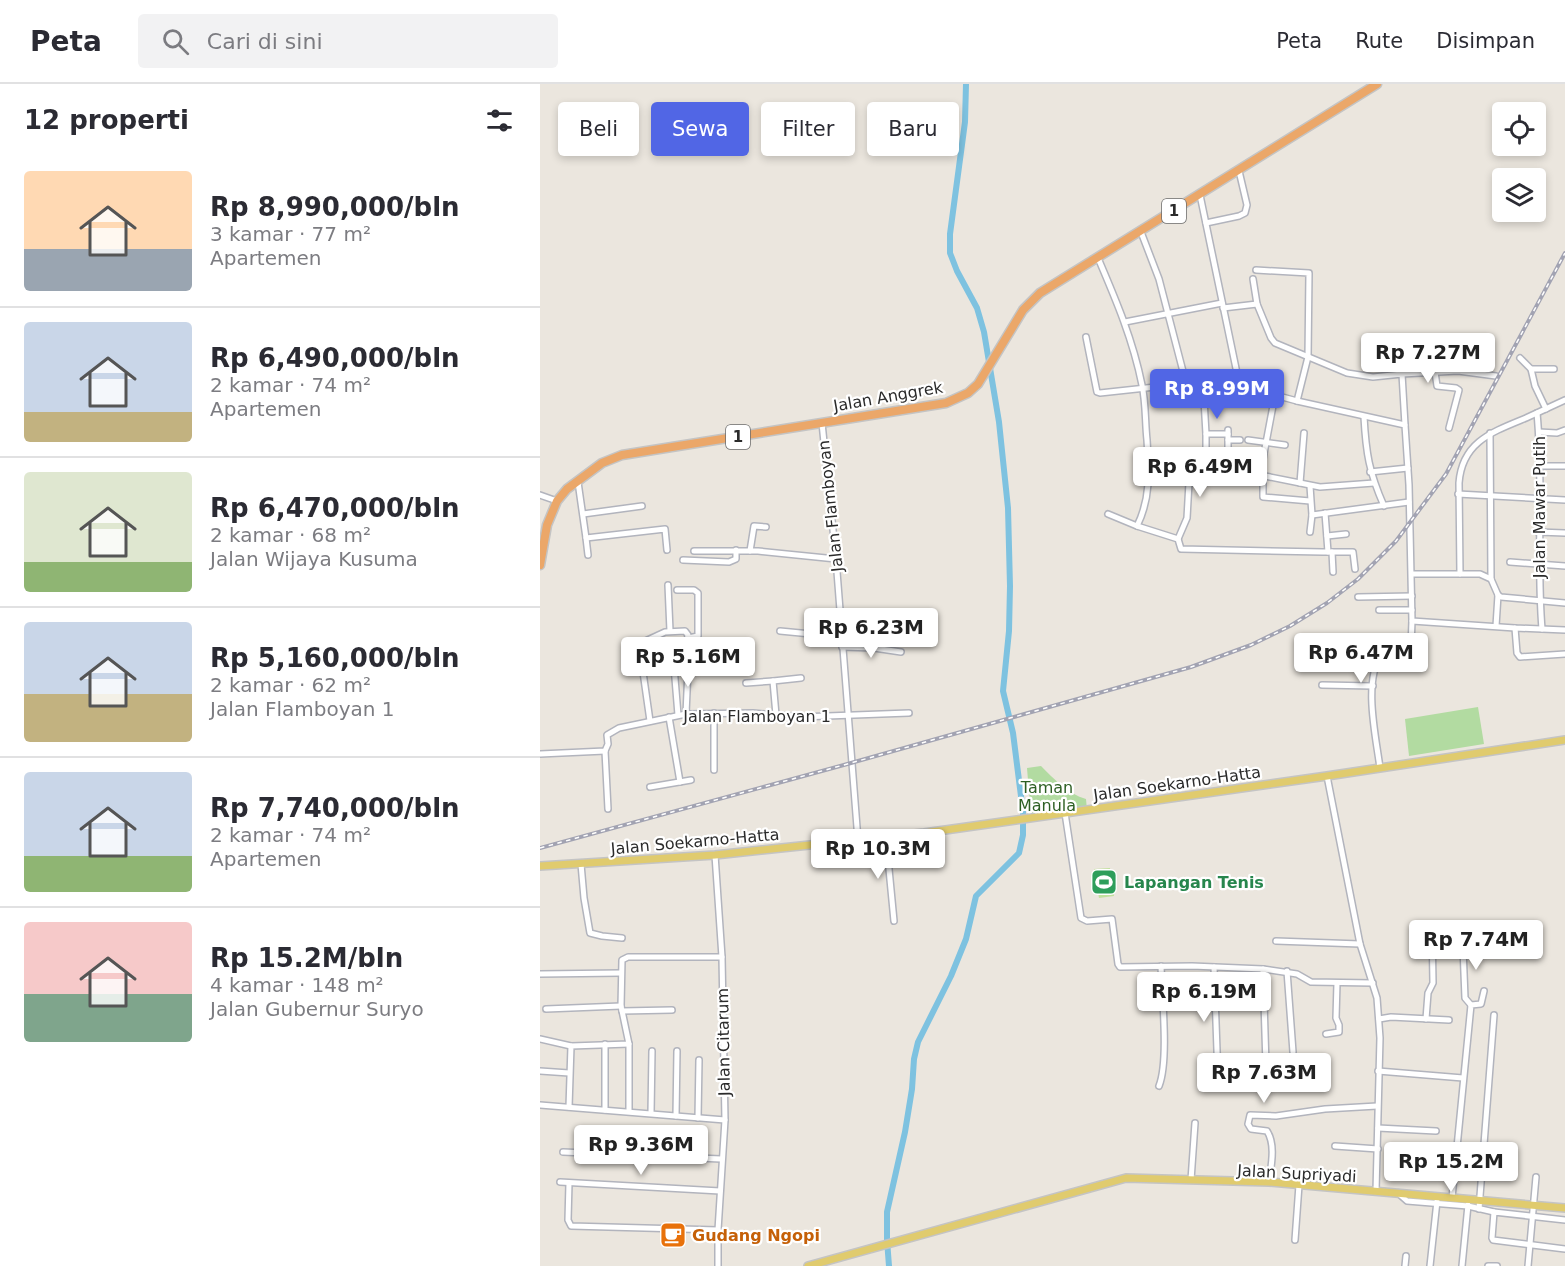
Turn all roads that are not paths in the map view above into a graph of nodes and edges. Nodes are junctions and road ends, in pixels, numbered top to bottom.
1 (1377, 84) edge
2 (1239, 171) junction
3 (1200, 195) junction
4 (1206, 223) junction
5 (1141, 232) junction
6 (1098, 258) junction
7 (1256, 270) dead end
8 (1253, 279) dead end
9 (1257, 304) junction
10 (1222, 305) junction
11 (1167, 314) junction
12 (1125, 322) junction
13 (1086, 337) dead end
14 (1402, 353) dead end
15 (1308, 357) junction
16 (1520, 358) dead end
17 (1531, 369) junction
18 (1554, 369) dead end
19 (1435, 372) junction
20 (1402, 374) junction
21 (1496, 376) dead end
22 (1238, 378) junction
23 (1203, 381) junction
24 (1186, 382) junction
25 (1143, 387) junction
26 (1275, 395) junction
27 (1565, 400) edge
28 (1297, 401) junction
29 (1546, 409) junction
30 (1537, 413) junction
31 (1364, 417) junction
32 (822, 423) junction
33 (1405, 425) junction
34 (1449, 428) dead end
35 (1565, 430) edge
36 (1539, 432) junction
37 (1304, 433) dead end
38 (1490, 433) junction
39 (1206, 434) junction
40 (1228, 435) junction
41 (1240, 440) dead end
42 (1248, 440) dead end
43 (1266, 442) junction
44 (1285, 445) dead end
45 (1540, 466) junction
46 (1565, 466) edge
47 (1408, 468) junction
48 (1370, 472) junction
49 (1262, 476) junction
50 (578, 482) junction
51 (1300, 483) junction
52 (1374, 483) junction
53 (1310, 486) junction
54 (1458, 494) junction
55 (540, 495) edge
56 (1491, 496) junction
57 (1539, 498) junction
58 (1565, 500) edge
59 (557, 501) junction
60 (1310, 501) junction
61 (1409, 502) junction
62 (642, 506) dead end
63 (1384, 506) junction
64 (1325, 513) junction
65 (583, 514) junction
66 (1108, 514) dead end
67 (1312, 515) junction
68 (1137, 526) junction
69 (766, 527) dead end
70 (1310, 532) dead end
71 (1538, 532) junction
72 (1565, 533) edge
73 (1346, 534) dead end
74 (1327, 536) junction
75 (586, 538) junction
76 (1178, 539) junction
77 (667, 550) dead end
78 (736, 550) junction
79 (694, 551) dead end
80 (750, 551) junction
81 (1330, 552) junction
82 (588, 555) dead end
83 (836, 559) junction
84 (683, 560) dead end
85 (1510, 562) dead end
86 (1538, 564) junction
87 (540, 565) edge
88 (1565, 566) edge
89 (1355, 569) dead end
90 (1333, 572) dead end
91 (1412, 574) junction
92 (1461, 574) junction
93 (1491, 579) junction
94 (668, 585) dead end
95 (677, 590) dead end
96 (1498, 595) junction
97 (1412, 596) junction
98 (1358, 597) dead end
99 (1540, 601) junction
100 (1565, 603) edge
101 (1412, 609) junction
102 (1379, 610) dead end
103 (1412, 621) junction
104 (1496, 626) junction
105 (1515, 628) junction
106 (1542, 629) junction
107 (1565, 630) edge
108 (670, 631) junction
109 (780, 631) dead end
110 (842, 637) junction
111 (688, 638) junction
112 (842, 647) junction
113 (686, 652) junction
114 (901, 652) dead end
115 (1565, 654) edge
116 (801, 678) dead end
117 (773, 681) junction
118 (746, 683) dead end
119 (1322, 685) dead end
120 (1373, 686) junction
121 (909, 712) dead end
122 (714, 713) junction
123 (686, 714) junction
124 (678, 715) junction
125 (776, 715) junction
126 (847, 715) junction
127 (669, 717) junction
128 (650, 721) junction
129 (1565, 740) edge
130 (605, 751) junction
131 (540, 754) edge
132 (1380, 768) junction
133 (714, 770) dead end
134 (1327, 776) junction
135 (692, 780) dead end
136 (680, 782) junction
137 (650, 787) dead end
138 (608, 809) dead end
139 (1065, 813) junction
140 (886, 838) junction
141 (858, 840) junction
142 (715, 855) junction
143 (581, 864) junction
144 (540, 867) edge
145 (894, 921) dead end
146 (1432, 926) dead end
147 (622, 938) dead end
148 (1276, 941) dead end
149 (1360, 944) junction
150 (1463, 948) dead end
151 (722, 957) junction
152 (1161, 966) junction
153 (1214, 967) junction
154 (1263, 969) junction
155 (1287, 972) junction
156 (621, 973) junction
157 (540, 974) edge
158 (1373, 983) junction
159 (1337, 984) junction
160 (1484, 991) dead end
161 (1471, 1005) junction
162 (546, 1009) dead end
163 (622, 1009) junction
164 (672, 1010) dead end
165 (1494, 1015) dead end
166 (1379, 1019) junction
167 (1426, 1019) junction
168 (1449, 1020) dead end
169 (1326, 1034) dead end
170 (540, 1039) edge
171 (605, 1044) junction
172 (629, 1044) junction
173 (571, 1046) junction
174 (652, 1051) dead end
175 (677, 1051) dead end
176 (1293, 1052) dead end
177 (699, 1060) dead end
178 (1266, 1065) dead end
179 (540, 1071) edge
180 (1378, 1071) junction
181 (569, 1073) junction
182 (1218, 1078) dead end
183 (1463, 1078) junction
184 (1159, 1086) dead end
185 (540, 1105) edge
186 (1377, 1106) junction
187 (569, 1107) junction
188 (605, 1110) junction
189 (629, 1111) junction
190 (651, 1113) junction
191 (676, 1116) junction
192 (698, 1118) junction
193 (725, 1120) junction
194 (1195, 1123) dead end
195 (1378, 1128) junction
196 (1436, 1131) dead end
197 (1335, 1146) dead end
198 (1378, 1149) junction
199 (563, 1152) dead end
200 (721, 1159) junction
201 (1536, 1176) dead end
202 (1191, 1180) junction
203 (560, 1182) dead end
204 (1269, 1182) junction
205 (569, 1183) junction
206 (1299, 1185) junction
207 (720, 1191) junction
208 (1376, 1191) junction
209 (1452, 1198) junction
210 (1438, 1200) junction
211 (1468, 1203) junction
212 (1480, 1205) junction
213 (1534, 1205) junction
214 (1565, 1208) edge
215 (1494, 1212) junction
216 (1533, 1217) junction
217 (1565, 1220) edge
218 (718, 1230) junction
219 (1295, 1240) dead end
220 (1530, 1245) junction
221 (1565, 1249) edge
222 (1406, 1256) dead end
223 (718, 1266) edge
224 (808, 1266) edge
225 (1405, 1266) edge
226 (1430, 1266) edge
227 (1462, 1266) edge
228 (1488, 1266) edge
229 (1497, 1266) edge
230 (1528, 1266) edge

1 - 2 highway, Jalan Anggrek / 1
2 - 3 highway, Jalan Anggrek / 1
2 - 4 street
3 - 4 street
3 - 5 highway, Jalan Anggrek / 1
4 - 10 street
5 - 6 highway, Jalan Anggrek / 1
5 - 11 street
6 - 12 street
6 - 32 highway, Jalan Anggrek / 1
7 - 15 street
8 - 9 street
9 - 10 street
9 - 15 street
10 - 11 street
10 - 22 street
11 - 12 street
11 - 24 street
12 - 25 street
13 - 25 street
14 - 20 street
15 - 20 street
15 - 28 street
16 - 17 street
17 - 18 street
17 - 29 street
19 - 20 street
19 - 21 street
19 - 34 street
20 - 33 street
22 - 23 street
22 - 26 street
23 - 24 street
23 - 39 street
24 - 25 street
25 - 68 street
26 - 28 street
26 - 43 street
27 - 29 street
28 - 31 street
29 - 30 street
30 - 36 street, Jalan Mawar Putih
30 - 38 street
31 - 33 street
31 - 48 street
32 - 50 highway, Jalan Anggrek / 1
32 - 83 street, Jalan Flamboyan
33 - 47 street
35 - 36 street
36 - 45 street, Jalan Mawar Putih
37 - 51 street
38 - 54 street
38 - 56 street
39 - 40 street
39 - 76 street
40 - 41 street
40 - 49 street
42 - 43 street
43 - 44 street
43 - 49 street
45 - 46 street
45 - 57 street, Jalan Mawar Putih
47 - 48 street
47 - 61 street
48 - 52 street
49 - 51 street
49 - 60 street
50 - 59 highway, Jalan Anggrek / 1
50 - 65 street
51 - 53 street
52 - 53 street
52 - 63 street
53 - 60 street
54 - 56 street
54 - 92 street
55 - 59 street
56 - 57 street
56 - 93 street
57 - 58 street
57 - 71 street, Jalan Mawar Putih
59 - 87 highway, Jalan Anggrek / 1
60 - 67 street
61 - 63 street
61 - 91 street
62 - 65 street
63 - 64 street
64 - 67 street
64 - 74 street
65 - 75 street
66 - 68 street
67 - 70 street
68 - 76 street
69 - 80 street
71 - 72 street
71 - 86 street, Jalan Mawar Putih
73 - 74 street
74 - 81 street
75 - 77 street
75 - 82 street
76 - 81 street
78 - 79 street
78 - 80 street
78 - 84 street
80 - 83 street
81 - 89 street
81 - 90 street
83 - 110 street, Jalan Flamboyan
85 - 86 street
86 - 88 street
86 - 99 street, Jalan Mawar Putih
91 - 92 street
91 - 97 street
92 - 93 street
93 - 96 street
94 - 108 street
95 - 111 street
96 - 99 street
96 - 104 street
97 - 98 street
97 - 101 street
99 - 100 street
99 - 106 street, Jalan Mawar Putih
101 - 102 street
101 - 103 street
103 - 104 street
103 - 120 street
104 - 105 street
105 - 106 street
105 - 115 street
106 - 107 street
108 - 111 street
108 - 128 street
109 - 110 street
110 - 112 street, Jalan Flamboyan
111 - 113 street
112 - 114 street
112 - 126 street, Jalan Flamboyan
113 - 123 street
113 - 124 street
116 - 117 street
117 - 118 street
117 - 125 street
119 - 120 street
120 - 132 street
121 - 126 street, Jalan Flamboyan 1
122 - 123 street, Jalan Flamboyan 1
122 - 125 street, Jalan Flamboyan 1
122 - 133 street
123 - 124 street, Jalan Flamboyan 1
124 - 127 street, Jalan Flamboyan 1
125 - 126 street, Jalan Flamboyan 1
126 - 141 street, Jalan Flamboyan
127 - 128 street, Jalan Flamboyan 1
127 - 136 street
128 - 130 street, Jalan Flamboyan 1
129 - 132 main road, Jalan Soekarno-Hatta
130 - 131 street
130 - 138 street
132 - 134 main road, Jalan Soekarno-Hatta
134 - 139 main road, Jalan Soekarno-Hatta
134 - 149 street, Jalan Supriyadi
135 - 136 street
136 - 137 street
139 - 140 main road, Jalan Soekarno-Hatta
139 - 152 street
140 - 141 main road, Jalan Soekarno-Hatta
140 - 145 street
141 - 142 main road, Jalan Soekarno-Hatta
142 - 143 main road, Jalan Soekarno-Hatta
142 - 151 street, Jalan Citarum
143 - 144 main road, Jalan Soekarno-Hatta
143 - 147 street
146 - 167 street
148 - 149 street
149 - 158 street, Jalan Supriyadi
150 - 161 street
151 - 156 street
151 - 193 street, Jalan Citarum
152 - 153 street
152 - 184 street
153 - 154 street
153 - 182 street
154 - 155 street
154 - 178 street
155 - 159 street
155 - 176 street
156 - 157 street
156 - 163 street
158 - 159 street
158 - 166 street, Jalan Supriyadi
159 - 169 street
160 - 161 street
161 - 183 street
162 - 163 street
163 - 164 street
163 - 172 street
165 - 212 street
166 - 167 street
166 - 180 street, Jalan Supriyadi
167 - 168 street
170 - 173 street
171 - 172 street
171 - 173 street
171 - 188 street
172 - 189 street
173 - 181 street
174 - 190 street
175 - 191 street
177 - 192 street
179 - 181 street
180 - 183 street
180 - 186 street, Jalan Supriyadi
181 - 187 street
183 - 209 street
185 - 187 street
186 - 195 street, Jalan Supriyadi
186 - 204 street
187 - 188 street
188 - 189 street
189 - 190 street
190 - 191 street
191 - 192 street
192 - 193 street
193 - 200 street, Jalan Citarum
194 - 202 street
195 - 196 street
195 - 198 street, Jalan Supriyadi
197 - 198 street
198 - 208 street, Jalan Supriyadi
199 - 200 street
200 - 207 street, Jalan Citarum
201 - 213 street
202 - 204 main road, Jalan Supriyadi
202 - 224 main road, Jalan Supriyadi
203 - 205 street
204 - 206 main road, Jalan Supriyadi
205 - 207 street
205 - 218 street
206 - 208 main road, Jalan Supriyadi
206 - 219 street
207 - 218 street, Jalan Citarum
208 - 210 main road
209 - 210 main road
209 - 211 main road
210 - 211 street
210 - 226 street
211 - 212 main road
211 - 227 street
212 - 213 main road
212 - 215 street
213 - 214 main road
213 - 216 street
215 - 216 street
215 - 220 street
216 - 217 street
216 - 220 street
218 - 223 street, Jalan Citarum
220 - 221 street
220 - 230 street
222 - 225 street
228 - 229 street

